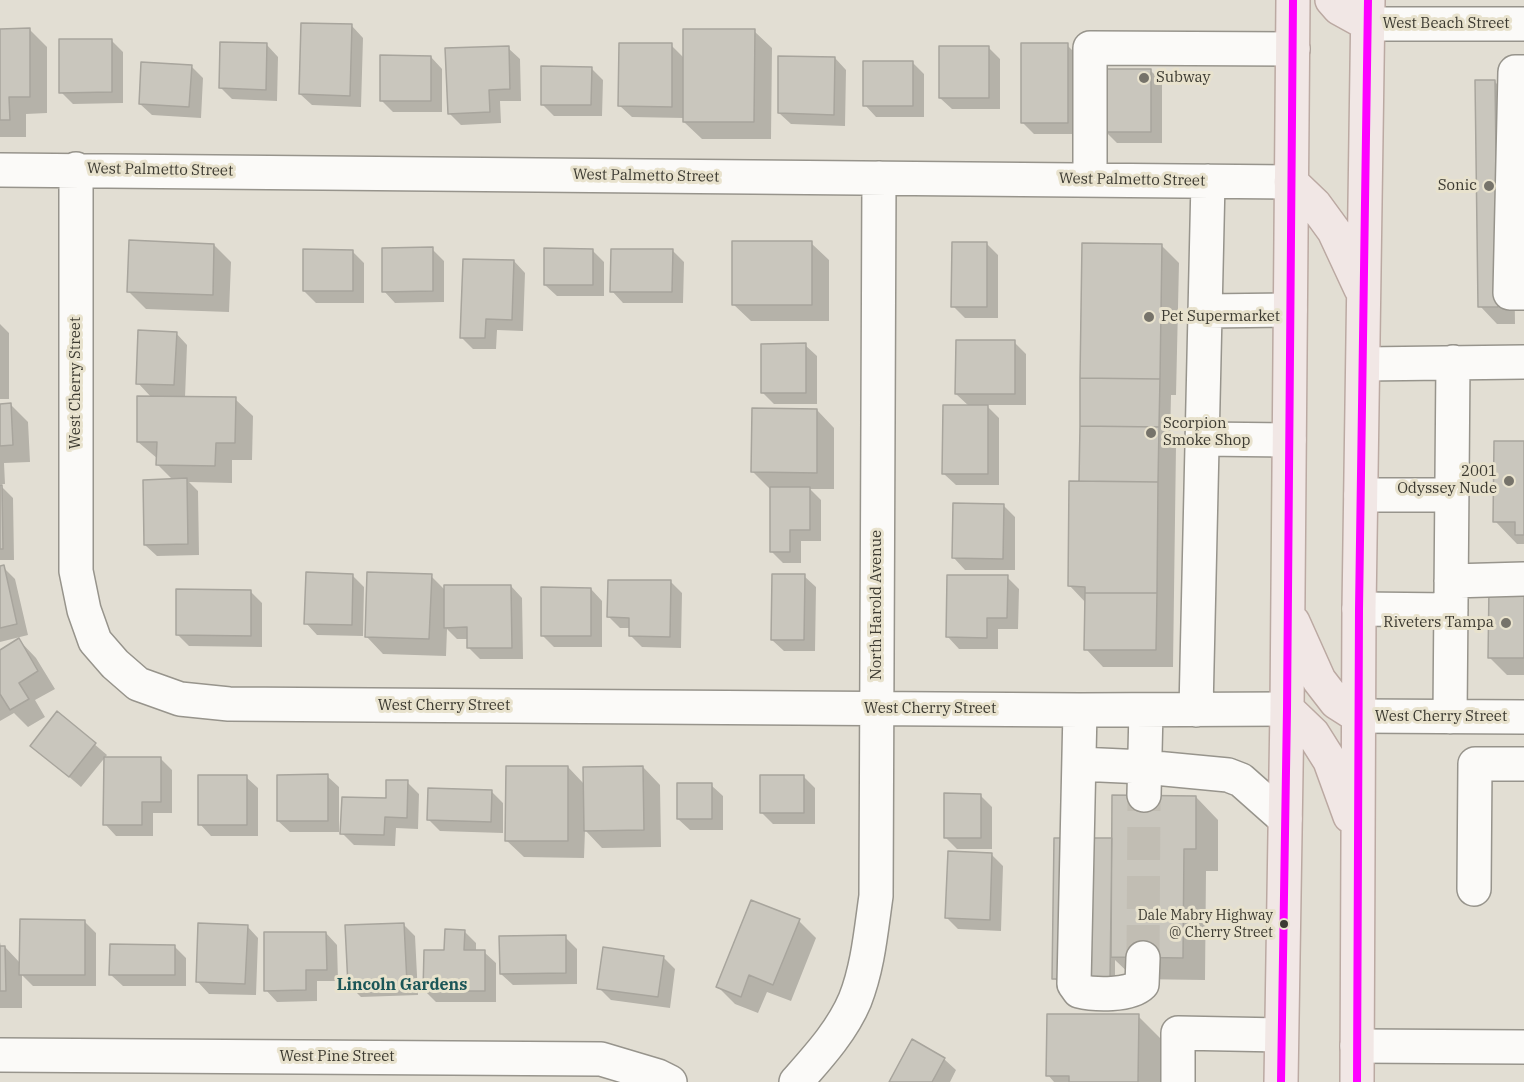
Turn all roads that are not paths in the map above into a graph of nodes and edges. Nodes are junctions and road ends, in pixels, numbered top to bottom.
1 (1293, 0) edge
2 (1332, 0) edge
3 (1368, 12) edge
4 (1524, 24) edge
5 (1293, 49) junction
6 (1524, 72) edge
7 (76, 169) junction
8 (0, 170) edge
9 (879, 178) junction
10 (1090, 180) junction
11 (1208, 181) junction
12 (1291, 182) junction
13 (1518, 243) edge
14 (1524, 293) edge
15 (1364, 296) junction
16 (1290, 310) junction
17 (1205, 311) junction
18 (1453, 362) junction
19 (1524, 362) edge
20 (1364, 364) junction
21 (1202, 439) junction
22 (1289, 440) junction
23 (1361, 495) junction
24 (1452, 495) junction
25 (1524, 579) edge
26 (1451, 596) junction
27 (1288, 609) junction
28 (1359, 609) junction
29 (877, 708) junction
30 (1287, 709) junction
31 (1080, 710) junction
32 (1146, 710) junction
33 (1196, 710) junction
34 (1358, 716) junction
35 (1450, 717) junction
36 (1524, 717) edge
37 (1079, 764) junction
38 (1524, 764) edge
39 (1144, 781) junction
40 (1285, 819) junction
41 (1358, 838) junction
42 (1474, 889) dead end
43 (1143, 958) tunnel mouth
44 (1281, 1035) junction
45 (1357, 1046) junction
46 (1524, 1047) edge
47 (0, 1055) edge
48 (670, 1082) edge
49 (796, 1082) edge
50 (1178, 1082) edge
51 (1281, 1082) edge
52 (1357, 1082) edge

1 - 5 main road
2 - 3 main road
3 - 4 street, West Beach Street
3 - 15 main road
5 - 10 street
5 - 12 main road
6 - 13 street
7 - 8 street, West Palmetto Street
7 - 9 street, West Palmetto Street
7 - 29 street, West Cherry Street
9 - 10 street, West Palmetto Street
9 - 29 street, North Harold Avenue
10 - 11 street, West Palmetto Street
11 - 12 street, West Palmetto Street
11 - 17 street
12 - 15 main road
12 - 16 main road
13 - 14 street
15 - 20 main road
16 - 17 street
16 - 22 main road
17 - 21 street
18 - 19 street
18 - 20 street
18 - 24 street
20 - 23 main road
21 - 22 street
21 - 33 street
22 - 27 main road
23 - 24 street
23 - 28 main road
24 - 26 street
25 - 26 street
26 - 28 street
26 - 35 street
27 - 30 main road
27 - 34 main road
28 - 34 main road
29 - 31 street, West Cherry Street
29 - 49 street, North Harold Avenue
30 - 33 street, West Cherry Street
30 - 40 main road
30 - 41 main road
31 - 32 street, West Cherry Street
31 - 37 street
32 - 33 street, West Cherry Street
32 - 39 street
34 - 35 street, West Cherry Street
34 - 41 main road
35 - 36 street, West Cherry Street
37 - 39 street
37 - 43 street
38 - 42 street
39 - 40 street
40 - 44 main road
41 - 45 main road
44 - 50 street
44 - 51 main road
45 - 46 street
45 - 52 main road
47 - 48 street, West Pine Street

